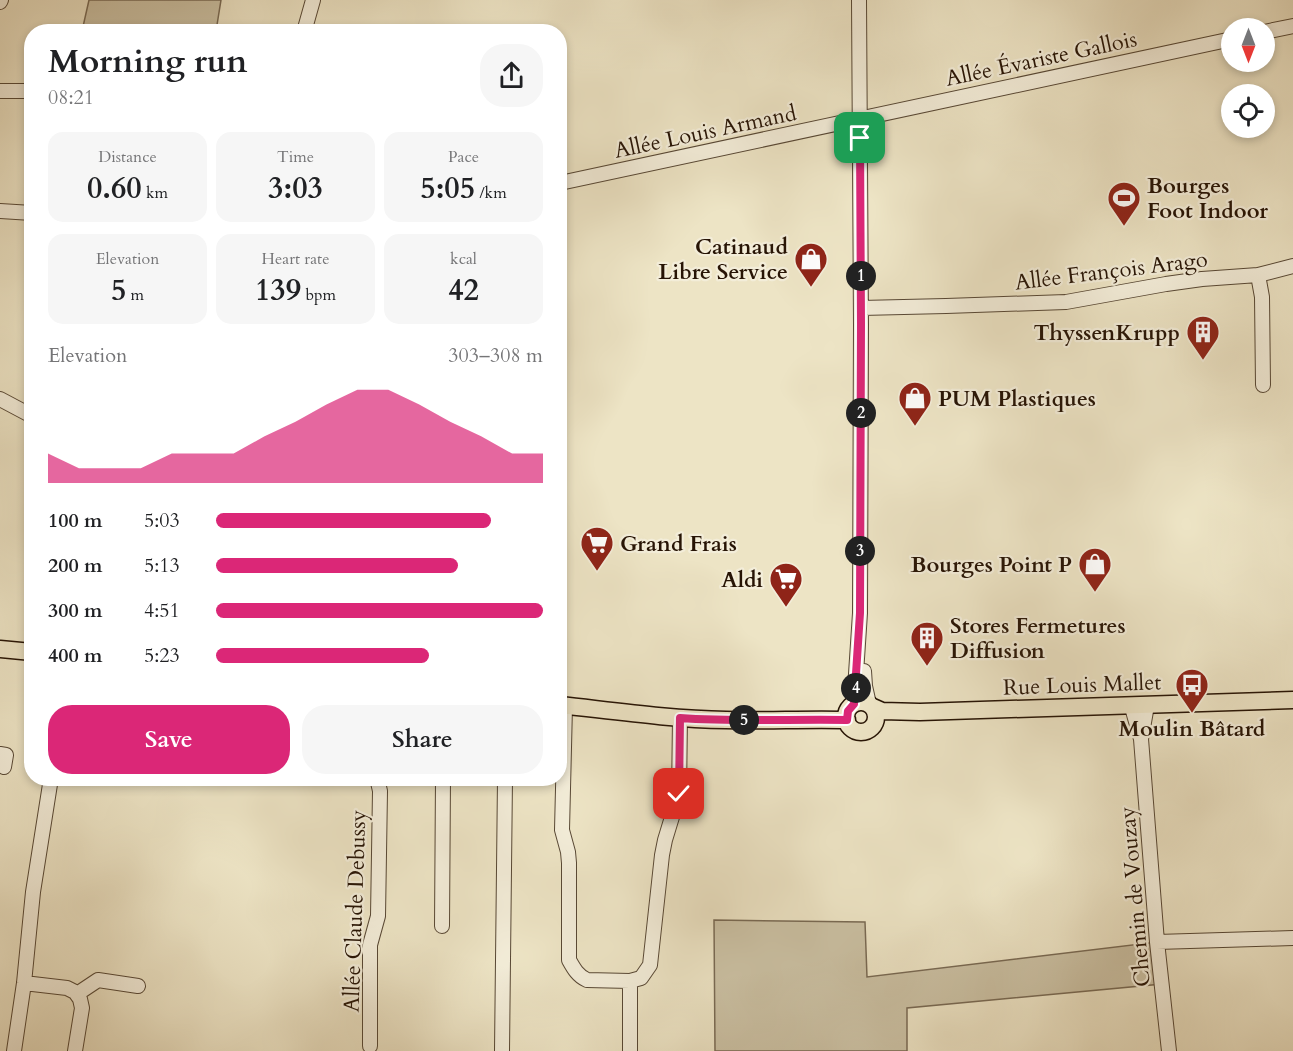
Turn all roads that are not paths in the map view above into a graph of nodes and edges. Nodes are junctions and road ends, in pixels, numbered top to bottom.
1 (313, 0) edge
2 (859, 0) edge
3 (306, 24) edge
4 (1293, 26) edge
5 (1275, 30) edge
6 (1221, 41) edge
7 (24, 91) edge
8 (0, 92) edge
9 (859, 119) junction
10 (567, 182) edge
11 (0, 212) edge
12 (24, 213) edge
13 (1293, 267) edge
14 (1258, 275) junction
15 (861, 308) junction
16 (1263, 385) dead end
17 (0, 399) edge
18 (24, 412) edge
19 (0, 649) edge
20 (24, 651) edge
21 (1293, 700) edge
22 (1293, 706) edge
23 (567, 707) edge
24 (868, 709) junction
25 (1139, 709) junction
26 (680, 718) junction
27 (847, 720) junction
28 (50, 786) edge
29 (379, 786) edge
30 (443, 786) edge
31 (505, 786) edge
32 (562, 786) edge
33 (442, 926) dead end
34 (1293, 938) edge
35 (1157, 942) junction
36 (630, 981) junction
37 (24, 983) junction
38 (138, 986) dead end
39 (77, 994) junction
40 (368, 1050) edge
41 (14, 1051) edge
42 (75, 1051) edge
43 (502, 1051) edge
44 (630, 1051) edge
45 (1170, 1051) edge

1 - 3 street
2 - 9 street
4 - 5 street
6 - 9 street, Allée Évariste Gallois
7 - 8 street
9 - 10 street, Allée Louis Armand
9 - 15 street
11 - 12 street
13 - 14 street, Allée François Arago
14 - 15 street, Allée François Arago
14 - 16 street
15 - 24 street
17 - 18 street
19 - 20 main road
21 - 25 main road, Rue Louis Mallet
22 - 25 main road, Rue Louis Mallet
23 - 26 main road, Rue Louis Mallet
24 - 25 main road, Rue Louis Mallet
24 - 27 main road
24 - 27 main road, Rue Louis Mallet
25 - 35 street, Chemin de Vouzay
26 - 27 main road, Rue Louis Mallet
26 - 36 street
28 - 37 street
29 - 40 street, Allée Claude Debussy
30 - 33 street
31 - 43 street
32 - 36 street
34 - 35 street
35 - 45 street, Chemin de Vouzay
36 - 44 street
37 - 39 street
37 - 41 street
38 - 39 street
39 - 42 street

